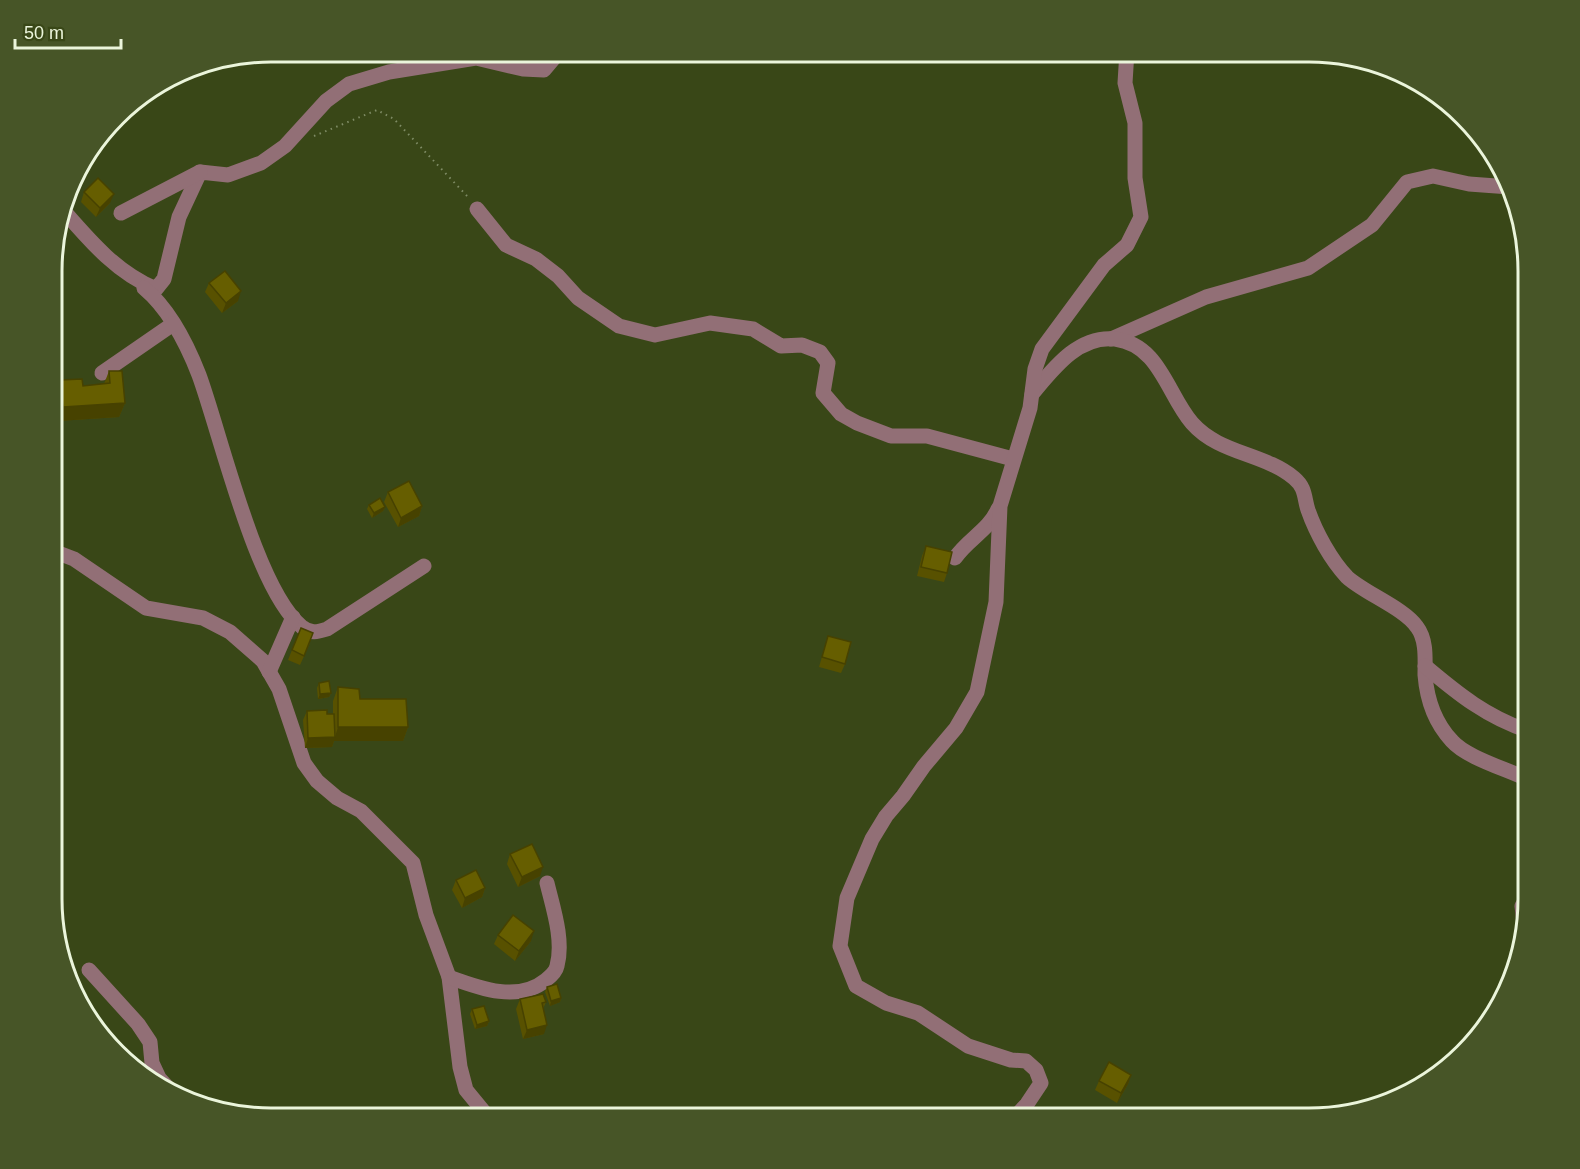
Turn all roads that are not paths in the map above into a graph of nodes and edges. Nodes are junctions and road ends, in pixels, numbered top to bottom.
1 (451, 62) edge
2 (493, 62) edge
3 (551, 62) edge
4 (1126, 62) edge
5 (200, 172) junction
6 (1500, 186) edge
7 (477, 209) road end
8 (121, 213) dead end
9 (69, 217) edge
10 (137, 282) junction
11 (173, 324) junction
12 (1111, 339) junction
13 (102, 374) dead end
14 (1032, 393) junction
15 (1013, 459) junction
16 (1000, 506) junction
17 (62, 554) edge
18 (955, 558) dead end
19 (424, 566) dead end
20 (293, 617) junction
21 (1425, 666) junction
22 (269, 672) junction
23 (1518, 728) edge
24 (1518, 775) edge
25 (547, 883) dead end
26 (89, 970) dead end
27 (449, 976) junction
28 (157, 1074) edge
29 (480, 1107) edge
30 (1024, 1108) edge

1 - 5 street
2 - 3 street
4 - 14 street
5 - 8 street
5 - 10 street
6 - 12 street
7 - 15 street
9 - 10 street
10 - 11 street
11 - 13 street
11 - 20 street
12 - 14 street
12 - 21 street
14 - 15 street
15 - 16 street
16 - 18 street
16 - 30 street
17 - 22 street
19 - 20 street
20 - 22 street
21 - 23 street
21 - 24 street
22 - 27 street
25 - 27 street
26 - 28 street
27 - 29 street

